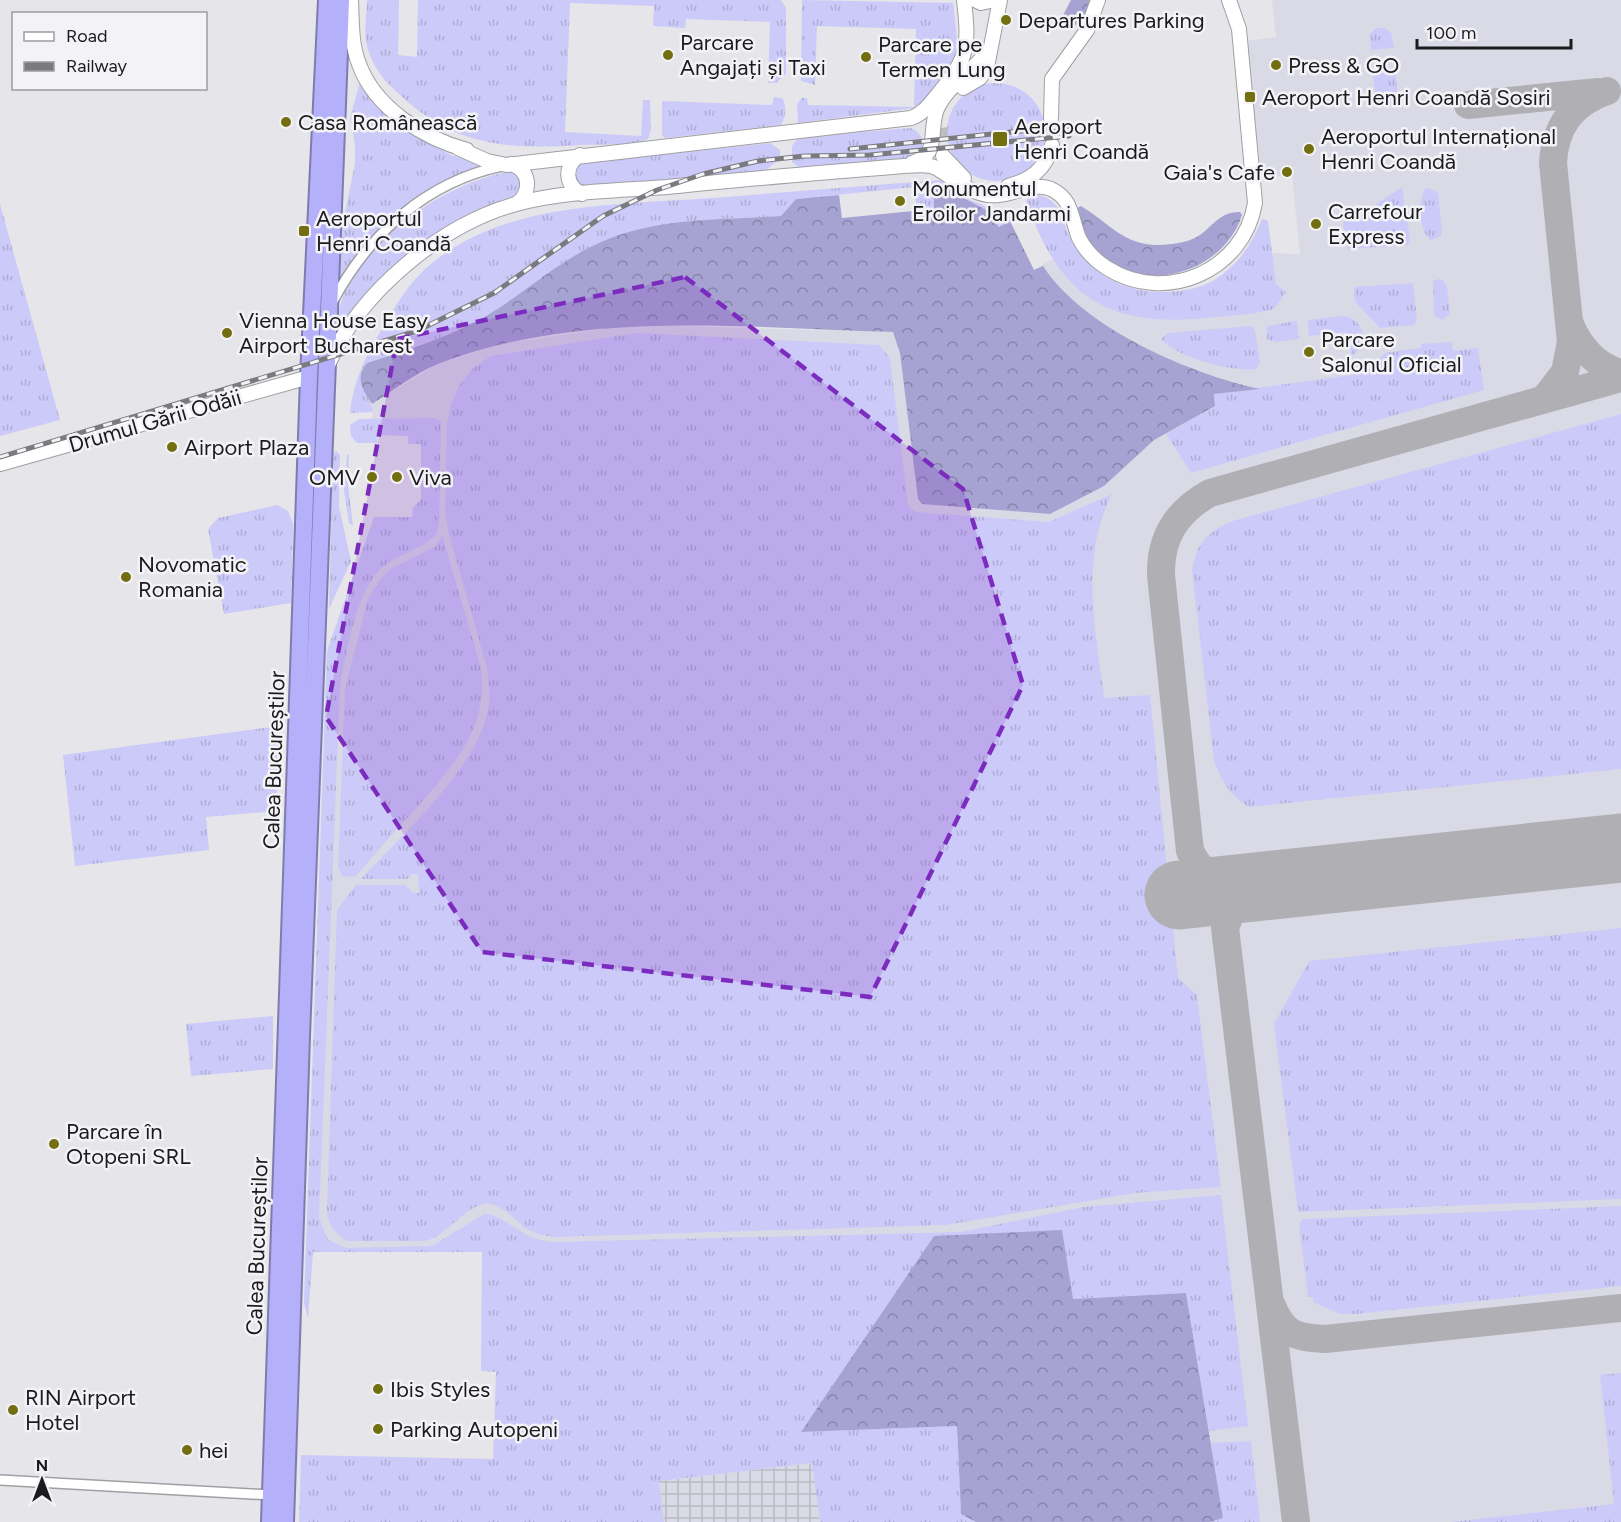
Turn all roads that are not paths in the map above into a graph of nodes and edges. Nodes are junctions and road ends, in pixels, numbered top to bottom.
1 (317, 0) edge
2 (327, 0) edge
3 (341, 0) edge
4 (350, 0) edge
5 (964, 0) edge
6 (975, 0) edge
7 (995, 0) edge
8 (1000, 0) edge
9 (1098, 0) edge
10 (1229, 0) edge
11 (989, 50) junction
12 (329, 96) junction
13 (1052, 118) tunnel mouth
14 (940, 128) tunnel mouth
15 (1052, 146) tunnel mouth
16 (458, 148) junction
17 (580, 155) junction
18 (943, 156) tunnel mouth
19 (528, 161) junction
20 (509, 165) junction
21 (904, 166) junction
22 (582, 194) junction
23 (516, 204) junction
24 (329, 308) junction
25 (326, 370) junction
26 (309, 377) junction
27 (0, 465) edge
28 (0, 1480) edge
29 (271, 1495) junction
30 (270, 1522) edge
31 (285, 1522) edge

1 - 12 highway
2 - 12 highway, Calea Bucureștilor
3 - 12 highway, Calea Bucureștilor
4 - 12 highway
4 - 16 street
5 - 17 street
6 - 7 street
8 - 11 street
9 - 13 street
10 - 21 street
11 - 14 street
11 - 21 street
12 - 24 highway, Calea Bucureștilor
12 - 26 highway, Calea Bucureștilor
15 - 18 street
16 - 19 street
16 - 20 street
17 - 19 street
17 - 22 street
19 - 20 street
20 - 23 street
20 - 24 street
21 - 22 street
22 - 23 street
23 - 25 street
24 - 25 highway, Calea Bucureștilor
25 - 31 highway, Calea Bucureștilor
26 - 27 street, Drumul Gării Odăii
26 - 29 highway, Calea Bucureștilor
28 - 29 street
29 - 30 highway, Calea Bucureștilor

